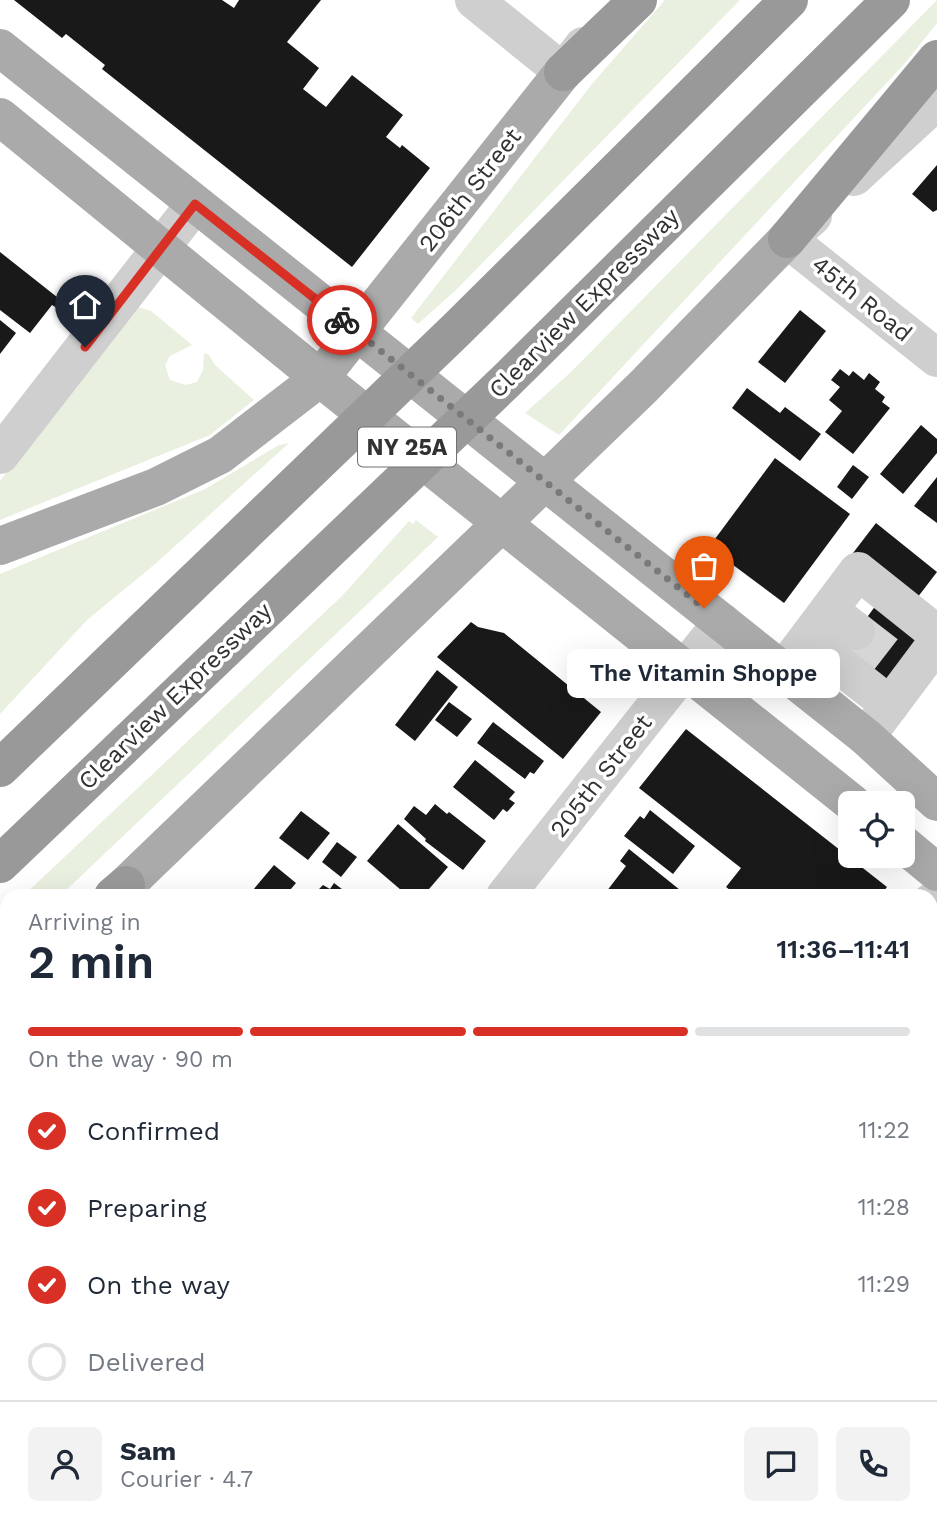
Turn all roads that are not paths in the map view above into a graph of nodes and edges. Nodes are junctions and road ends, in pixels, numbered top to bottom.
1 (474, 0) edge
2 (618, 0) edge
3 (638, 0) edge
4 (789, 0) edge
5 (891, 0) edge
6 (0, 48) edge
7 (937, 59) edge
8 (563, 72) junction
9 (937, 102) edge
10 (0, 117) edge
11 (195, 204) junction
12 (788, 239) junction
13 (162, 248) junction
14 (371, 344) junction
15 (937, 358) edge
16 (332, 387) junction
17 (0, 455) edge
18 (524, 502) junction
19 (0, 546) edge
20 (722, 622) junction
21 (831, 627) junction
22 (937, 634) edge
23 (937, 642) edge
24 (685, 669) junction
25 (783, 671) junction
26 (890, 705) junction
27 (874, 744) junction
28 (0, 768) edge
29 (838, 792) edge
30 (937, 802) edge
31 (915, 854) edge
32 (0, 864) edge
33 (937, 872) edge
34 (128, 889) edge
35 (511, 889) edge

1 - 8 street
2 - 8 street, 206th Street
3 - 8 highway
4 - 28 highway
5 - 32 highway, Clearview Expressway
6 - 11 main road, NY 25A
7 - 12 highway
8 - 14 main road, 206th Street
9 - 12 street
10 - 13 main road
11 - 13 street
11 - 14 main road, NY 25A
12 - 15 street, 45th Road
12 - 18 main road
13 - 16 main road
13 - 17 street
14 - 16 main road, 206th Street
14 - 18 main road, NY 25A
16 - 18 main road, NY 25A
16 - 19 main road, 206th Street
18 - 20 main road, NY 25A
18 - 24 main road
18 - 34 main road
20 - 24 street, 205th Street
20 - 25 main road, NY 25A
21 - 22 street
21 - 25 street
21 - 26 street
23 - 26 street
24 - 29 main road
24 - 35 street, 205th Street
25 - 27 main road, NY 25A
26 - 27 street
27 - 30 main road
31 - 33 main road

